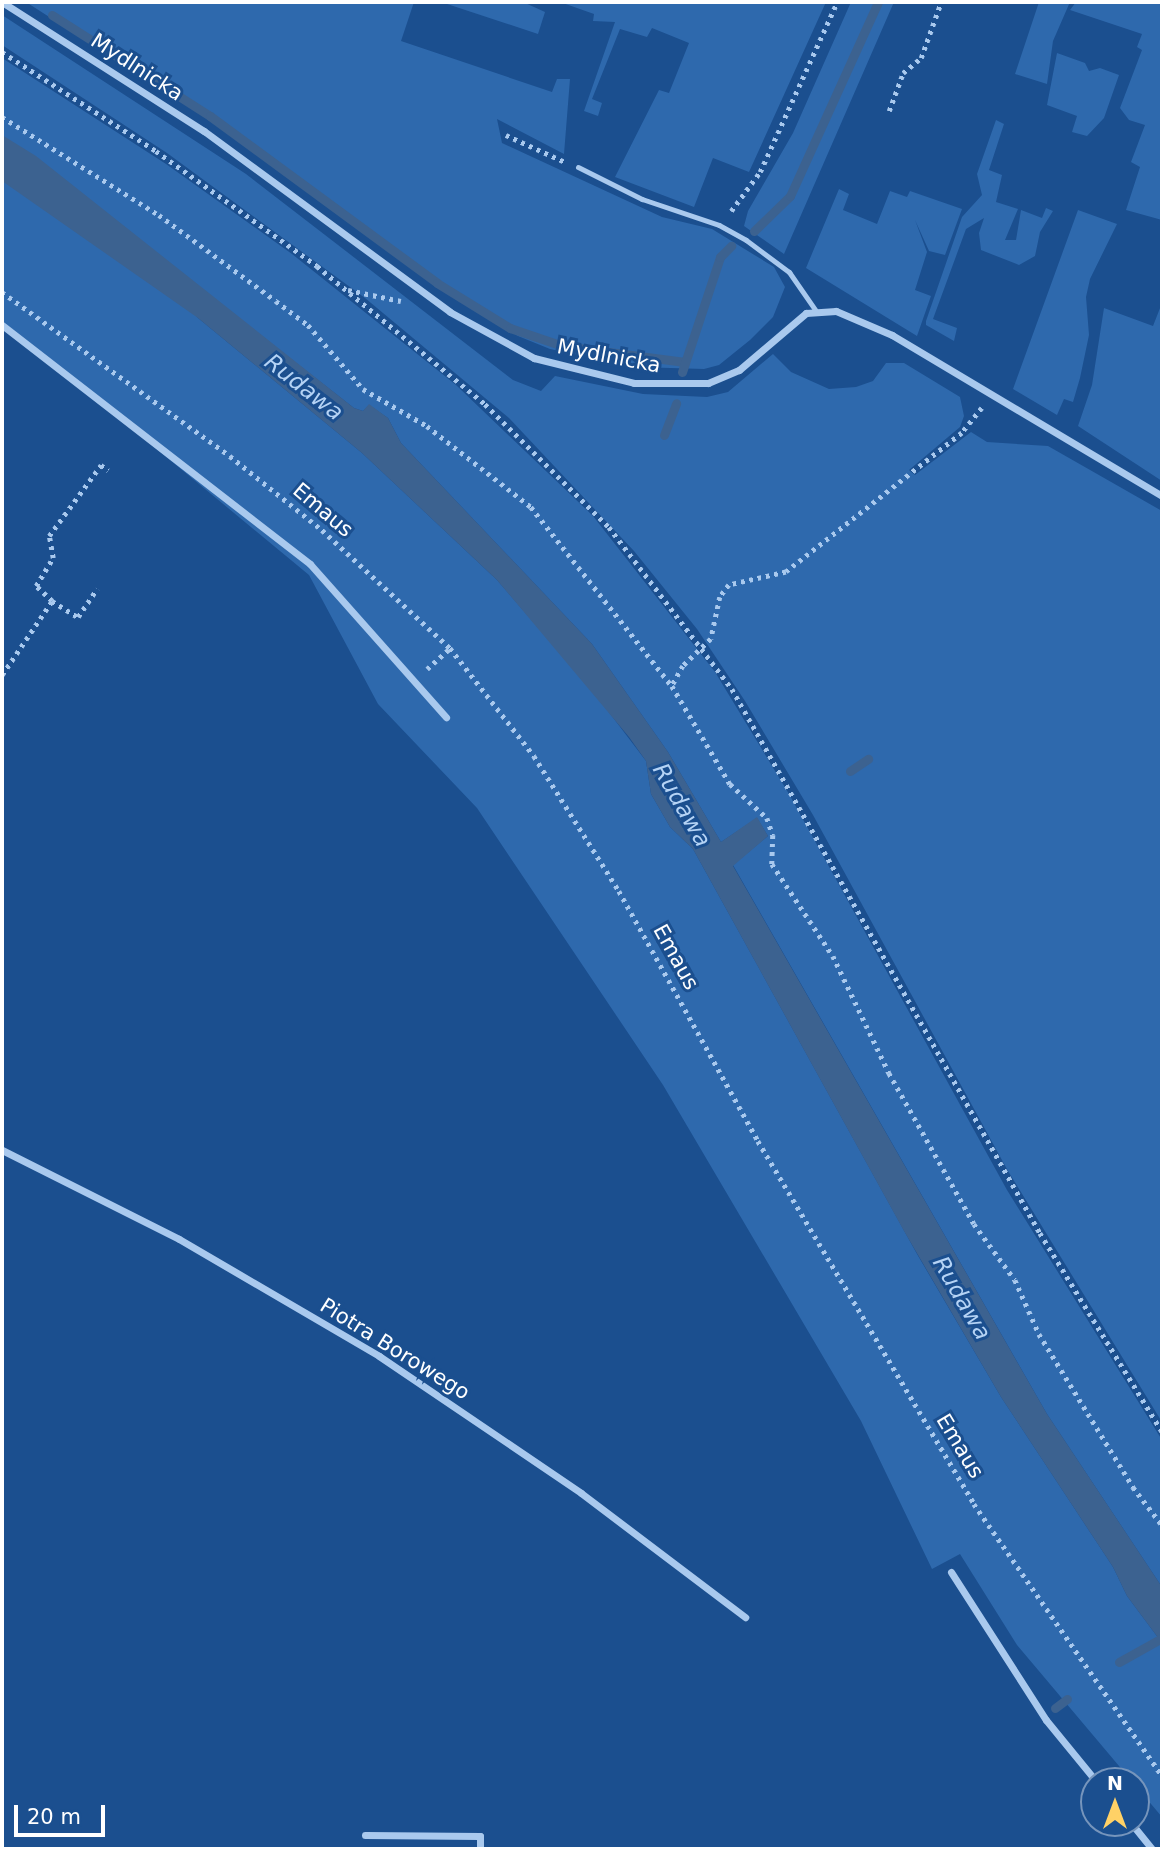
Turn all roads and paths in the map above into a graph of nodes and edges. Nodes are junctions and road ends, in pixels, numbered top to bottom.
1 (2, 2) edge
2 (837, 2) edge
3 (941, 2) edge
4 (2, 52) edge
5 (889, 111) dead end
6 (2, 117) edge
7 (506, 135) dead end
8 (578, 167) joint
9 (719, 225) junction
10 (2, 292) edge
11 (816, 311) junction
12 (2, 325) edge
13 (993, 393) junction
14 (108, 470) dead end
15 (1162, 496) edge
16 (97, 589) dead end
17 (52, 601) junction
18 (450, 649) junction
19 (704, 649) junction
20 (2, 675) edge
21 (416, 679) junction
22 (672, 686) junction
23 (446, 717) dead end
24 (2, 1150) edge
25 (1162, 1431) edge
26 (1162, 1525) edge
27 (951, 1572) dead end
28 (746, 1617) dead end
29 (1085, 1767) edge
30 (1162, 1776) edge
31 (365, 1835) dead end
32 (480, 1849) edge

1 - 11 street, Mydlnicka
2 - 9 path
3 - 5 path
4 - 19 path
6 - 22 path
7 - 8 path
8 - 9 lane
9 - 11 lane
10 - 18 path, Emaus
11 - 13 street
12 - 21 street
13 - 15 street
13 - 19 path
14 - 17 path
16 - 17 path
17 - 20 path
18 - 21 path
18 - 30 path, Emaus
19 - 22 path
19 - 25 path
21 - 23 street
22 - 26 path
24 - 28 street, Piotra Borowego
27 - 29 street
31 - 32 street

